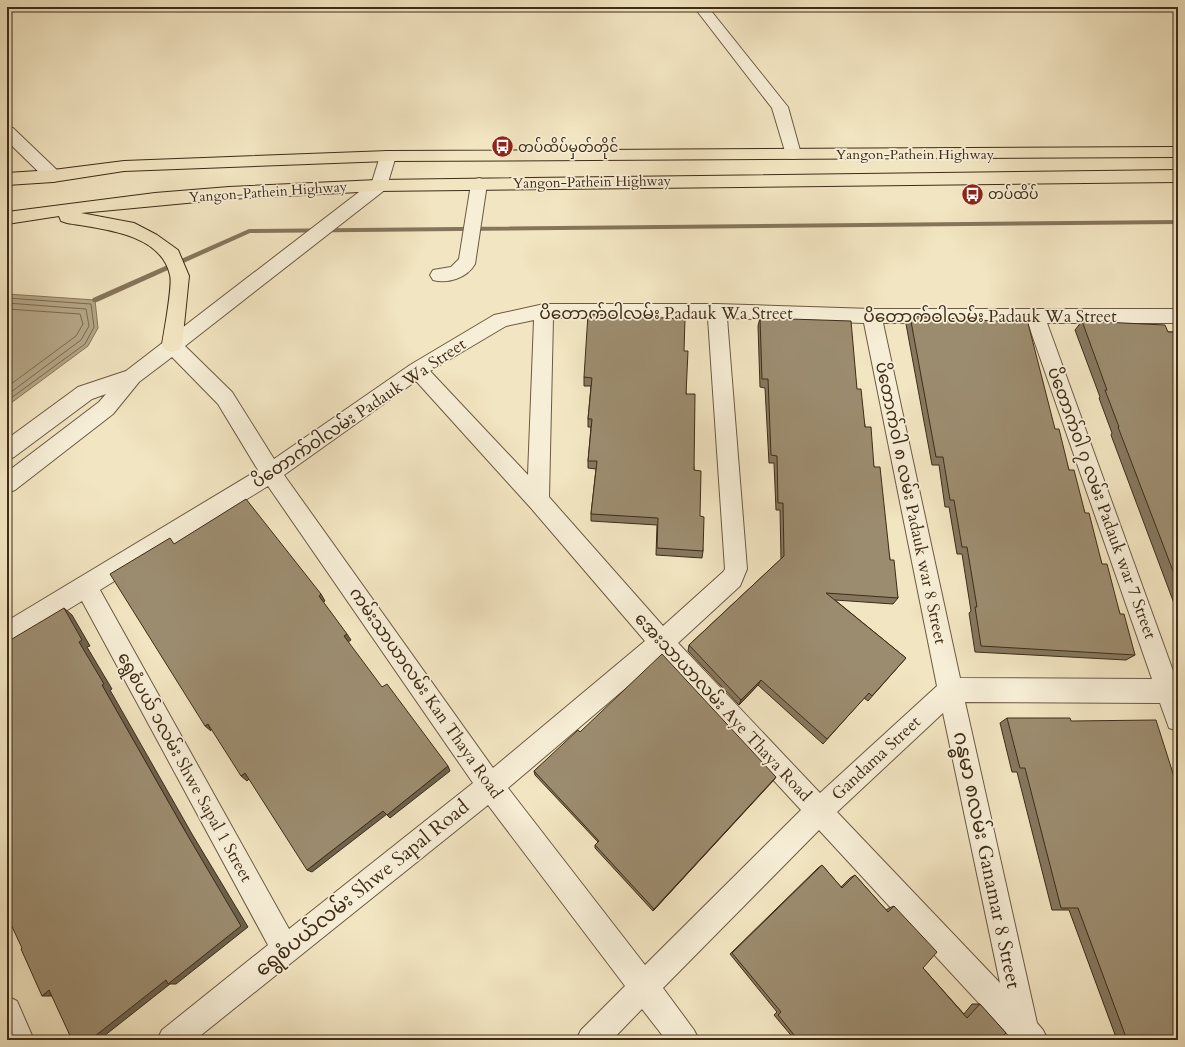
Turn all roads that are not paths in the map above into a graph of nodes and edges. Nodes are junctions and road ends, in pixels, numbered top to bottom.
1 (701, 7) edge
2 (7, 132) edge
3 (1178, 152) edge
4 (792, 154) junction
5 (388, 156) junction
6 (53, 176) junction
7 (1178, 176) edge
8 (7, 179) edge
9 (7, 184) edge
10 (480, 184) junction
11 (380, 185) junction
12 (7, 189) edge
13 (40, 212) junction
14 (7, 218) edge
15 (439, 275) dead end
16 (544, 311) junction
17 (717, 311) junction
18 (872, 316) junction
19 (1035, 316) junction
20 (1178, 316) edge
21 (172, 345) junction
22 (417, 370) junction
23 (132, 377) junction
24 (7, 451) edge
25 (271, 473) junction
26 (7, 484) edge
27 (538, 500) junction
28 (85, 585) junction
29 (7, 634) edge
30 (662, 643) junction
31 (950, 690) junction
32 (1173, 691) edge
33 (1178, 719) edge
34 (490, 786) junction
35 (819, 811) junction
36 (286, 949) junction
37 (644, 988) junction
38 (7, 1011) edge
39 (1028, 1035) edge
40 (19, 1040) edge
41 (172, 1040) edge
42 (591, 1040) edge
43 (684, 1040) edge

1 - 4 street
2 - 6 street
3 - 4 main road, Yangon-Pathein Highway
4 - 5 main road, Yangon-Pathein Highway
5 - 6 main road, Yangon-Pathein Highway
5 - 11 street
6 - 8 main road, Yangon-Pathein Highway
6 - 9 street
6 - 12 main road, Yangon-Pathein Highway
7 - 10 main road, Yangon-Pathein Highway
10 - 11 main road, Yangon-Pathein Highway
10 - 15 street
11 - 13 main road, Yangon-Pathein Highway
11 - 21 street
13 - 14 main road, Yangon-Pathein Highway
13 - 21 main road
16 - 17 street, ပိတောက်ဝါလမ်း Padauk Wa Street
16 - 22 street, ပိတောက်ဝါလမ်း Padauk Wa Street
16 - 27 street
17 - 18 street, ပိတောက်ဝါလမ်း Padauk Wa Street
17 - 30 street, ရွေစံပယ်လမ်း Shwe Sapal Road
18 - 19 street, ပိတောက်ဝါလမ်း Padauk Wa Street
18 - 31 street, ပိတောက်ဝါ ၈ လမ်း Padauk war 8 Street
19 - 20 street, ပိတောက်ဝါလမ်း Padauk Wa Street
19 - 32 street, ပိတောက်ဝါ ၇ လမ်း Padauk war 7 Street
21 - 23 street
21 - 25 street, ကမ်းသာယာလမ်း Kan Thaya Road
22 - 25 street, ပိတောက်ဝါလမ်း Padauk Wa Street
22 - 27 street, အေးသာယာလမ်း Aye Thaya Road
23 - 24 street
23 - 26 street
25 - 28 street, ပိတောက်ဝါလမ်း Padauk Wa Street
25 - 34 street, ကမ်းသာယာလမ်း Kan Thaya Road
27 - 30 street, အေးသာယာလမ်း Aye Thaya Road
28 - 29 street, ပိတောက်ဝါလမ်း Padauk Wa Street
28 - 36 street, ရွေစံပယ် ၁လမ်း Shwe Sapal 1 Street
30 - 34 street, ရွေစံပယ်လမ်း Shwe Sapal Road
30 - 35 street, အေးသာယာလမ်း Aye Thaya Road
31 - 32 street
31 - 35 street, Gandama Street
31 - 39 street, ဂန္ဓမာ ၈လမ်း Ganamar 8 Street
32 - 33 street, ပိတောက်ဝါ ၇ လမ်း Padauk war 7 Street
34 - 36 street, ရွေစံပယ်လမ်း Shwe Sapal Road
34 - 37 street, ကမ်းသာယာလမ်း Kan Thaya Road
35 - 37 street, Gandama Street
35 - 39 street, အေးသာယာလမ်း Aye Thaya Road
36 - 41 street, ရွေစံပယ်လမ်း Shwe Sapal Road
37 - 42 street, Gandama Street
37 - 43 street, ကမ်းသာယာလမ်း Kan Thaya Road
38 - 40 street

